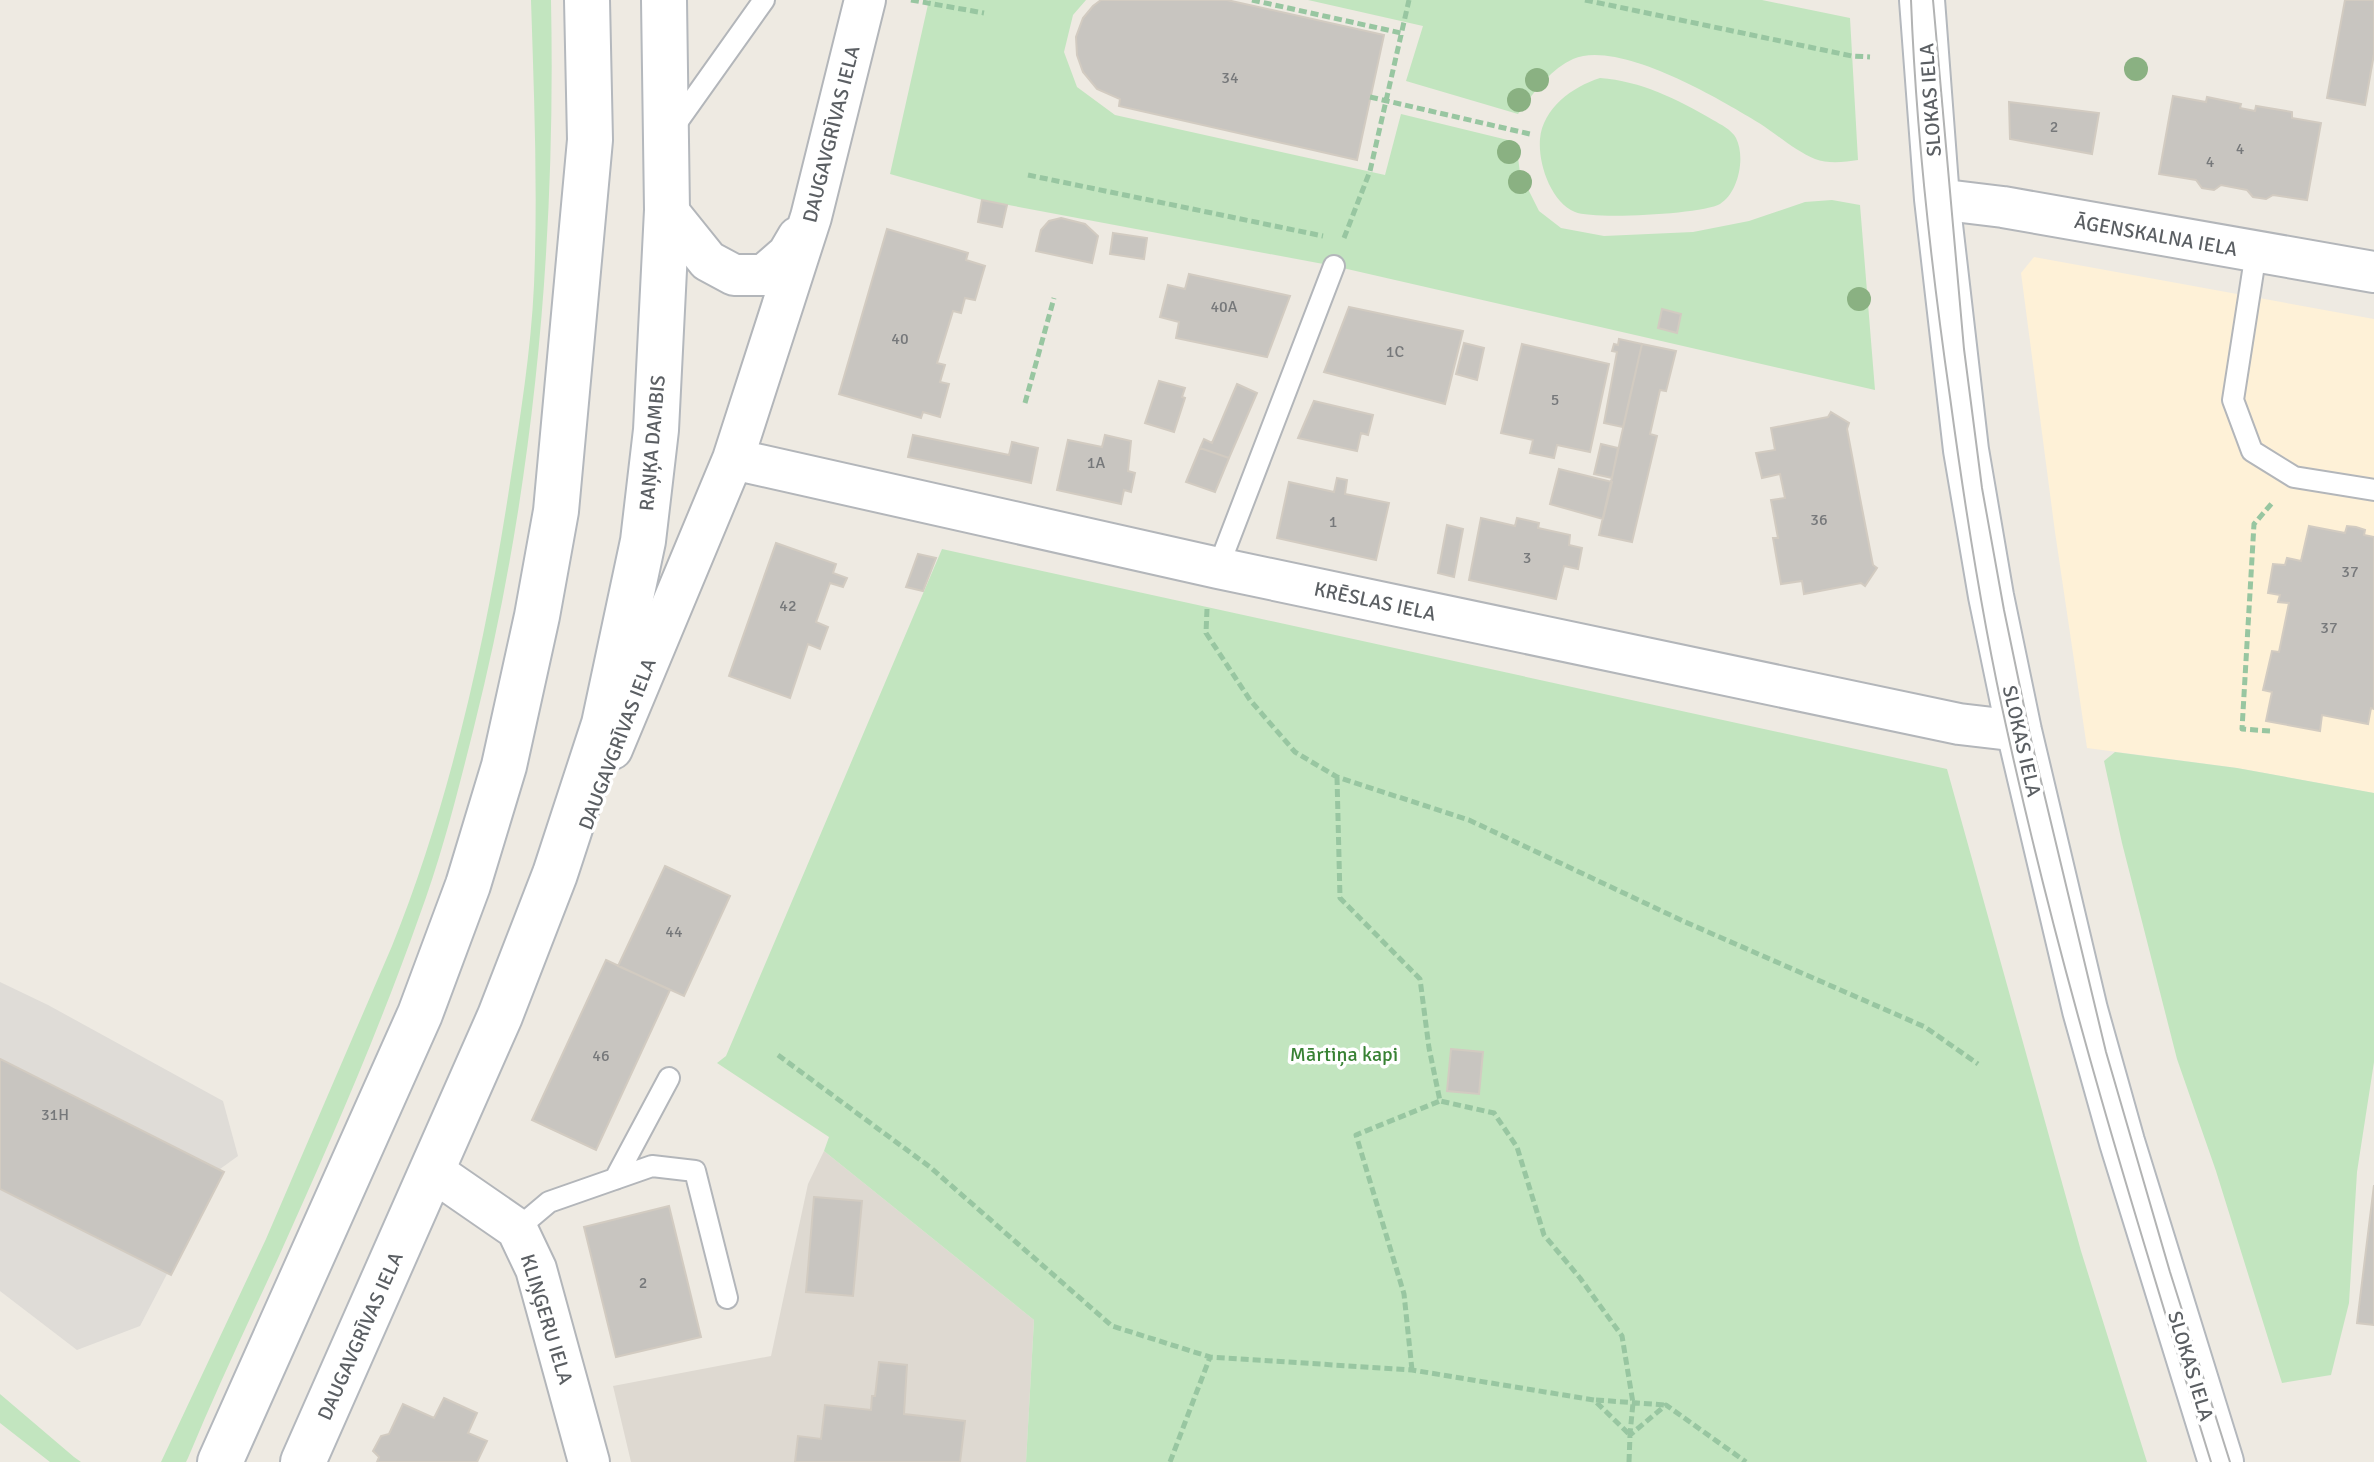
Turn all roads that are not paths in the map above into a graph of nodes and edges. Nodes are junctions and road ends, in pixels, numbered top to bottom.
1 (587, 0) edge
2 (664, 0) edge
3 (764, 0) edge
4 (865, 0) edge
5 (1922, 0) edge
6 (666, 138) junction
7 (1937, 199) junction
8 (667, 210) junction
9 (811, 217) junction
10 (2256, 252) junction
11 (1334, 266) road end
12 (2374, 272) edge
13 (733, 459) junction
14 (2374, 490) edge
15 (1218, 568) junction
16 (2019, 731) junction
17 (555, 874) junction
18 (669, 1078) dead end
19 (433, 1171) junction
20 (615, 1179) junction
21 (517, 1229) junction
22 (727, 1298) dead end
23 (220, 1462) edge
24 (303, 1462) edge
25 (589, 1462) edge
26 (2221, 1462) edge

1 - 23 main road
2 - 6 main road, RAŅĶA DAMBIS
3 - 6 lane
4 - 9 street, DAUGAVGRĪVAS IELA
5 - 7 main road, SLOKAS IELA
6 - 8 main road, RAŅĶA DAMBIS
7 - 10 street, ĀGENSKALNA IELA
7 - 16 main road, SLOKAS IELA
8 - 9 street
8 - 17 main road, RAŅĶA DAMBIS
9 - 13 street, DAUGAVGRĪVAS IELA
10 - 12 street, ĀGENSKALNA IELA
10 - 14 lane
11 - 15 lane
13 - 15 street, KRĒSLAS IELA
13 - 17 street, DAUGAVGRĪVAS IELA
15 - 16 street, KRĒSLAS IELA
16 - 26 main road, SLOKAS IELA
17 - 19 main road, DAUGAVGRĪVAS IELA
18 - 20 lane
19 - 21 street, KLIŅĢERU IELA
19 - 24 main road, DAUGAVGRĪVAS IELA
20 - 21 lane
20 - 22 lane
21 - 25 street, KLIŅĢERU IELA

